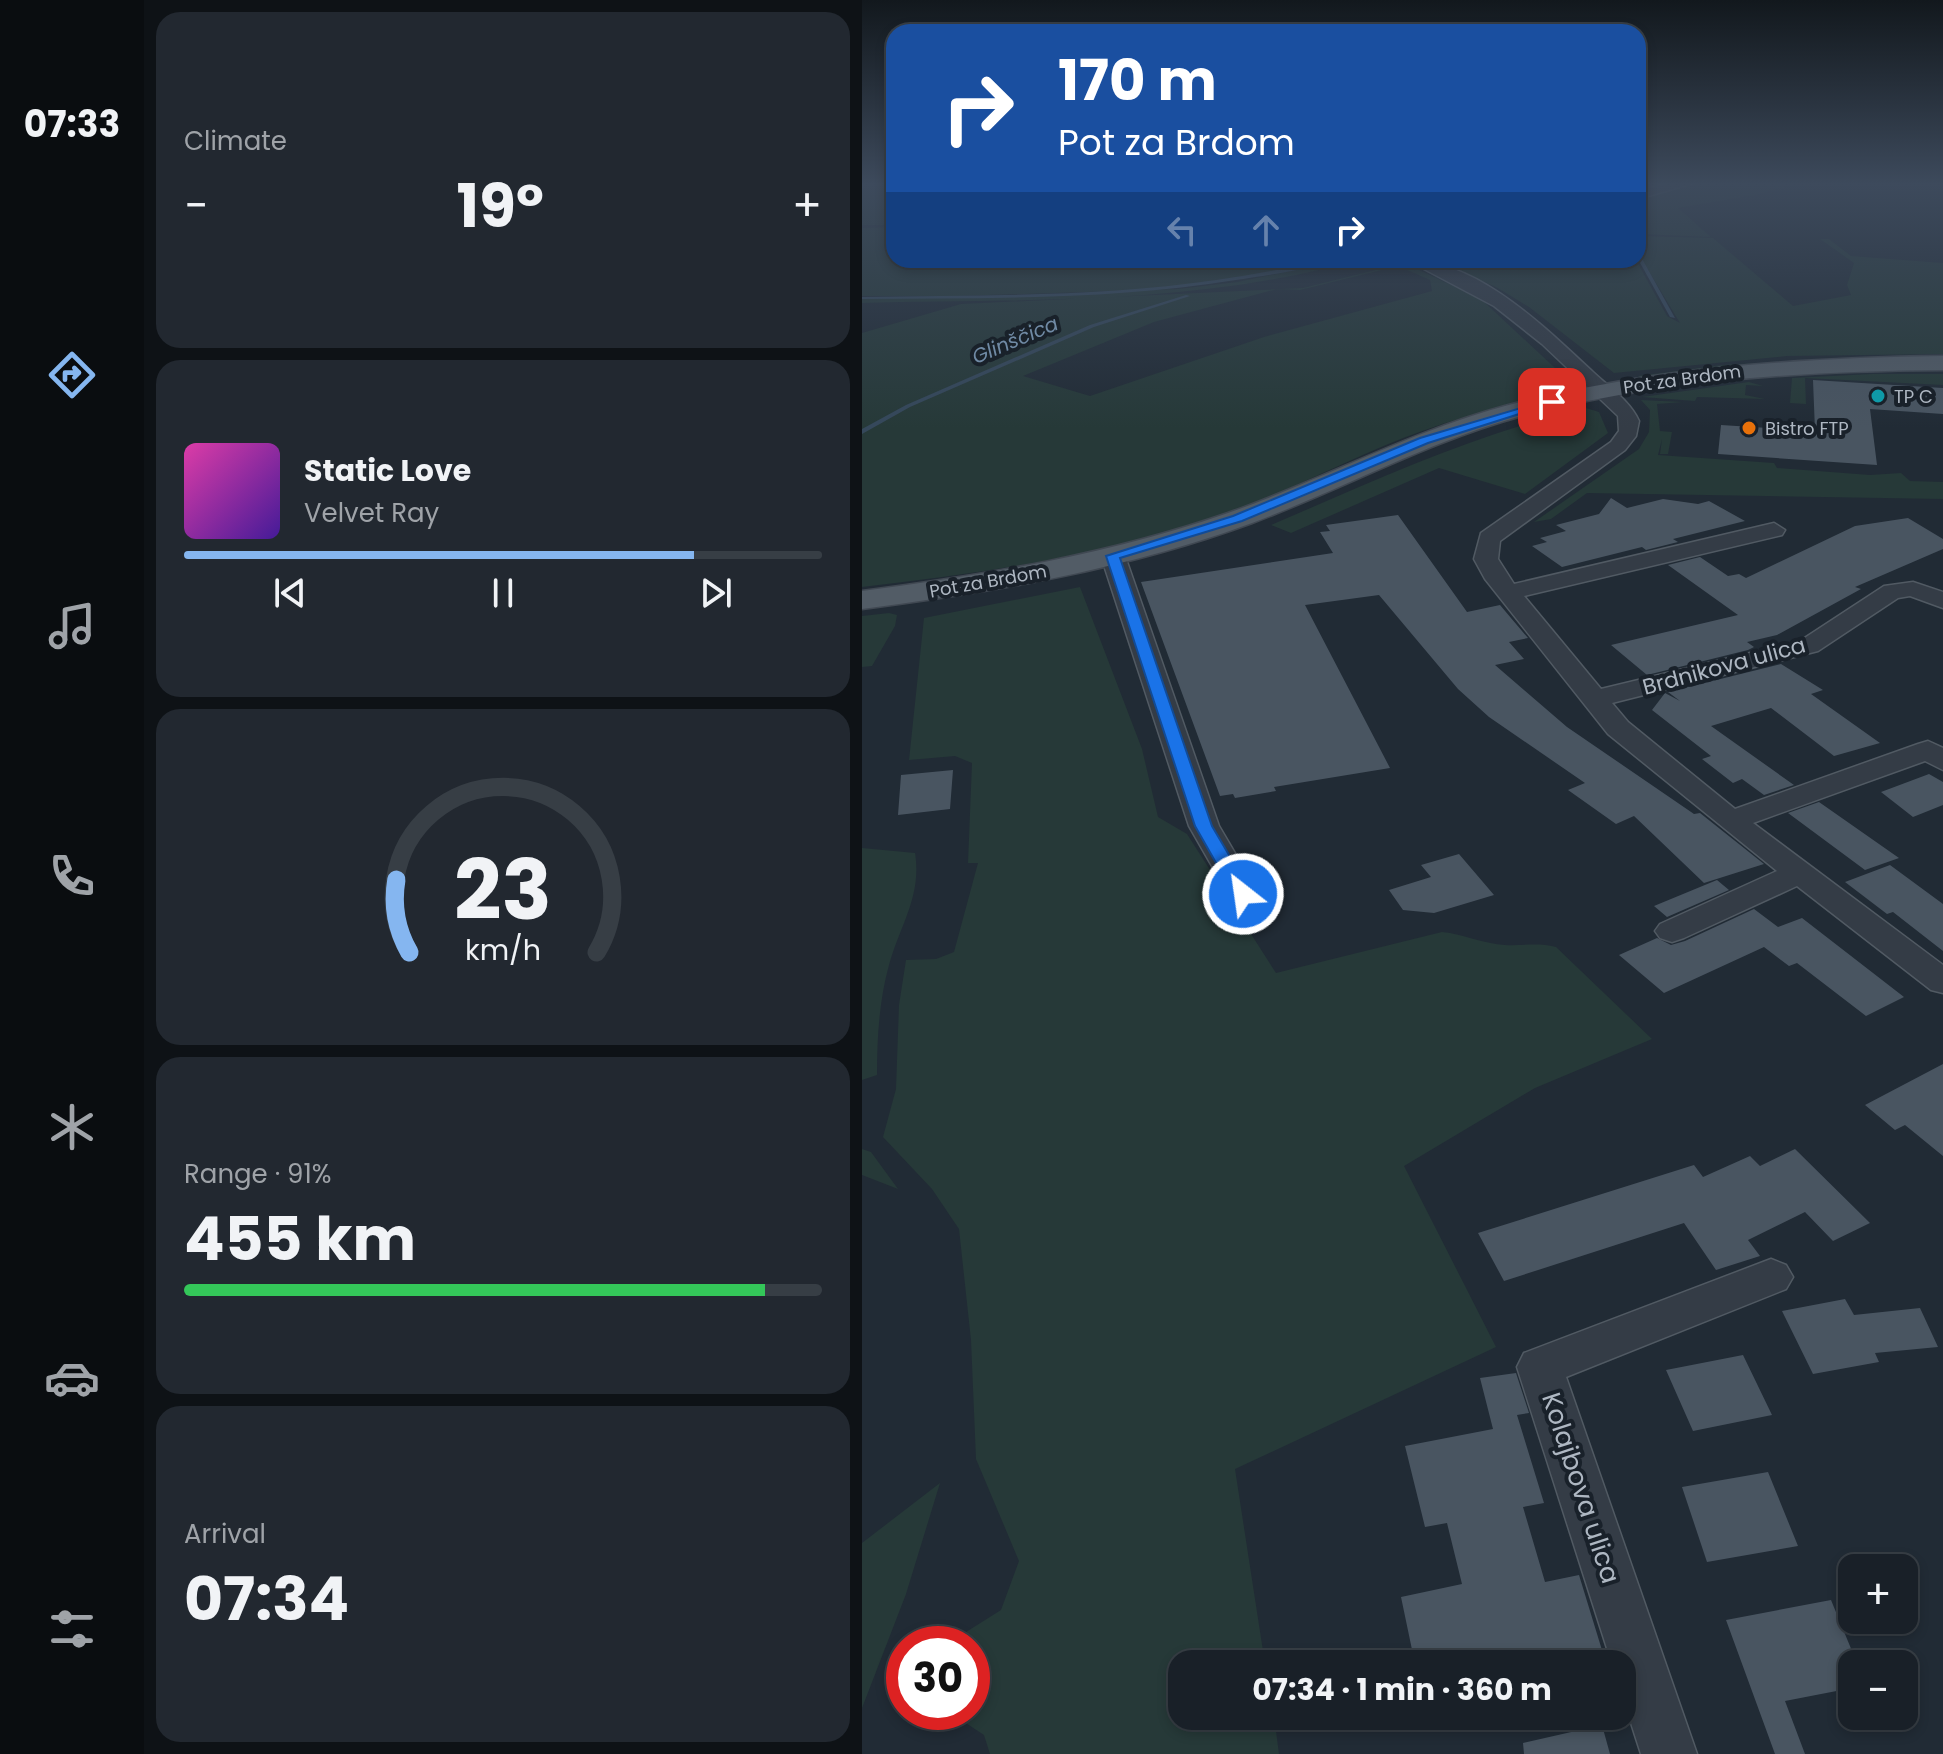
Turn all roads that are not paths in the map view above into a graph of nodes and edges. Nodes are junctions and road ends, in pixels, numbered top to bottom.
1 (1434, 268) edge
2 (1943, 363) edge
3 (1602, 390) junction
4 (1774, 530) dead end
5 (1113, 556) junction
6 (1508, 593) junction
7 (1938, 598) edge
8 (862, 600) edge
9 (1595, 699) junction
10 (1943, 761) edge
11 (1731, 821) junction
12 (1802, 872) junction
13 (1243, 894) dead end
14 (1672, 931) dead end
15 (1943, 982) edge
16 (1771, 1277) dead end
17 (1669, 1754) edge

1 - 3 street
2 - 3 main road, Pot za Brdom
3 - 5 main road, Pot za Brdom
3 - 6 street
4 - 6 street
5 - 8 main road, Pot za Brdom
5 - 13 street
6 - 9 street
7 - 9 street, Brdnikova ulica
9 - 11 street
10 - 11 street
11 - 12 street
12 - 14 street
12 - 15 street
16 - 17 street, Kolajbova ulica

